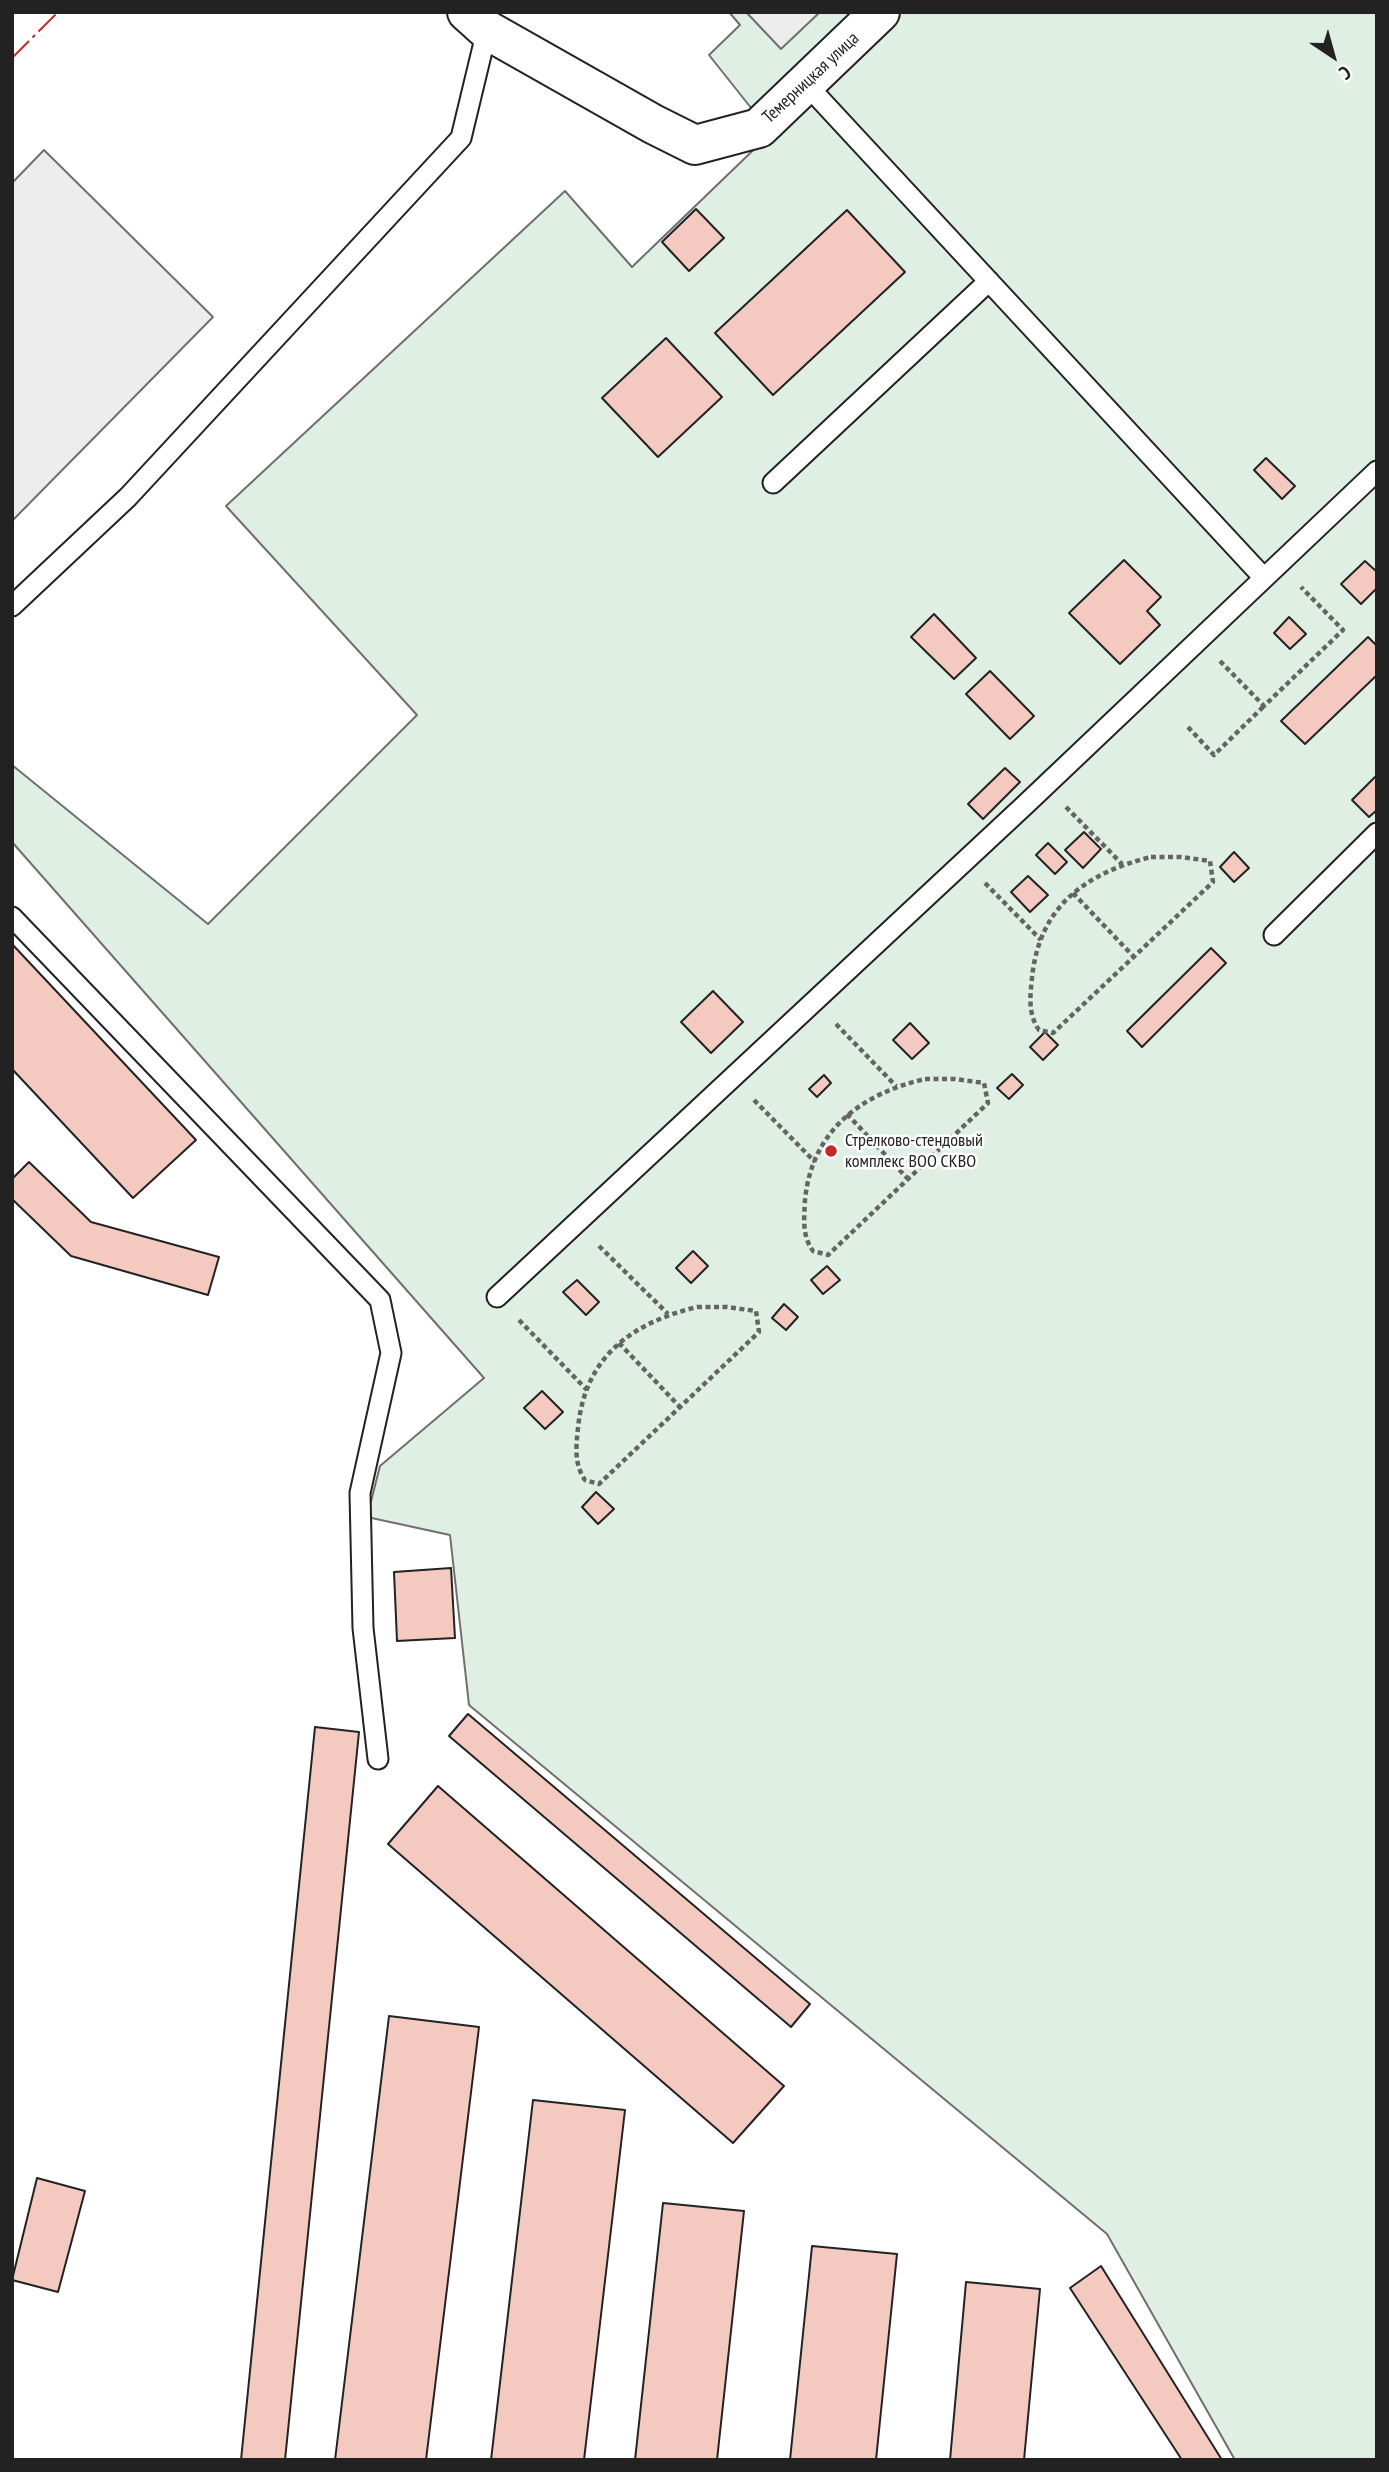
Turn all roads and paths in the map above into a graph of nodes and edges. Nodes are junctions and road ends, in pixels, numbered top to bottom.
1 (880, 12) edge
2 (477, 21) edge
3 (806, 84) junction
4 (989, 281) junction
5 (773, 483) dead end
6 (1373, 484) edge
7 (1279, 564) junction
8 (1264, 578) junction
9 (12, 606) edge
10 (1199, 639) junction
11 (1264, 706) junction
12 (1188, 726) dead end
13 (1045, 786) junction
14 (1377, 833) edge
15 (964, 861) junction
16 (1122, 864) junction
17 (1073, 893) junction
18 (12, 916) edge
19 (1274, 935) dead end
20 (1041, 940) junction
21 (1134, 957) junction
22 (814, 1002) junction
23 (732, 1079) junction
24 (896, 1086) junction
25 (847, 1114) junction
26 (815, 1161) junction
27 (908, 1179) junction
28 (577, 1224) junction
29 (497, 1297) joint
30 (668, 1314) junction
31 (619, 1343) junction
32 (587, 1390) junction
33 (680, 1407) junction
34 (378, 1759) dead end

1 - 3 street, Темерницкая улица
2 - 3 street, Темерницкая улица
2 - 9 lane
3 - 4 lane
4 - 5 lane
4 - 8 lane
6 - 7 lane
7 - 8 lane
7 - 11 path
8 - 10 lane
10 - 11 path
10 - 13 lane
11 - 12 path
13 - 15 lane
13 - 16 path
14 - 19 lane
15 - 20 path
15 - 22 lane
16 - 17 path
16 - 21 path
17 - 20 path
17 - 21 path
18 - 34 lane
20 - 21 path
22 - 23 lane
22 - 24 path
23 - 26 path
23 - 28 lane
24 - 25 path
24 - 27 path
25 - 26 path
25 - 27 path
26 - 27 path
28 - 29 lane
28 - 30 path
29 - 32 path
30 - 31 path
30 - 33 path
31 - 32 path
31 - 33 path
32 - 33 path

